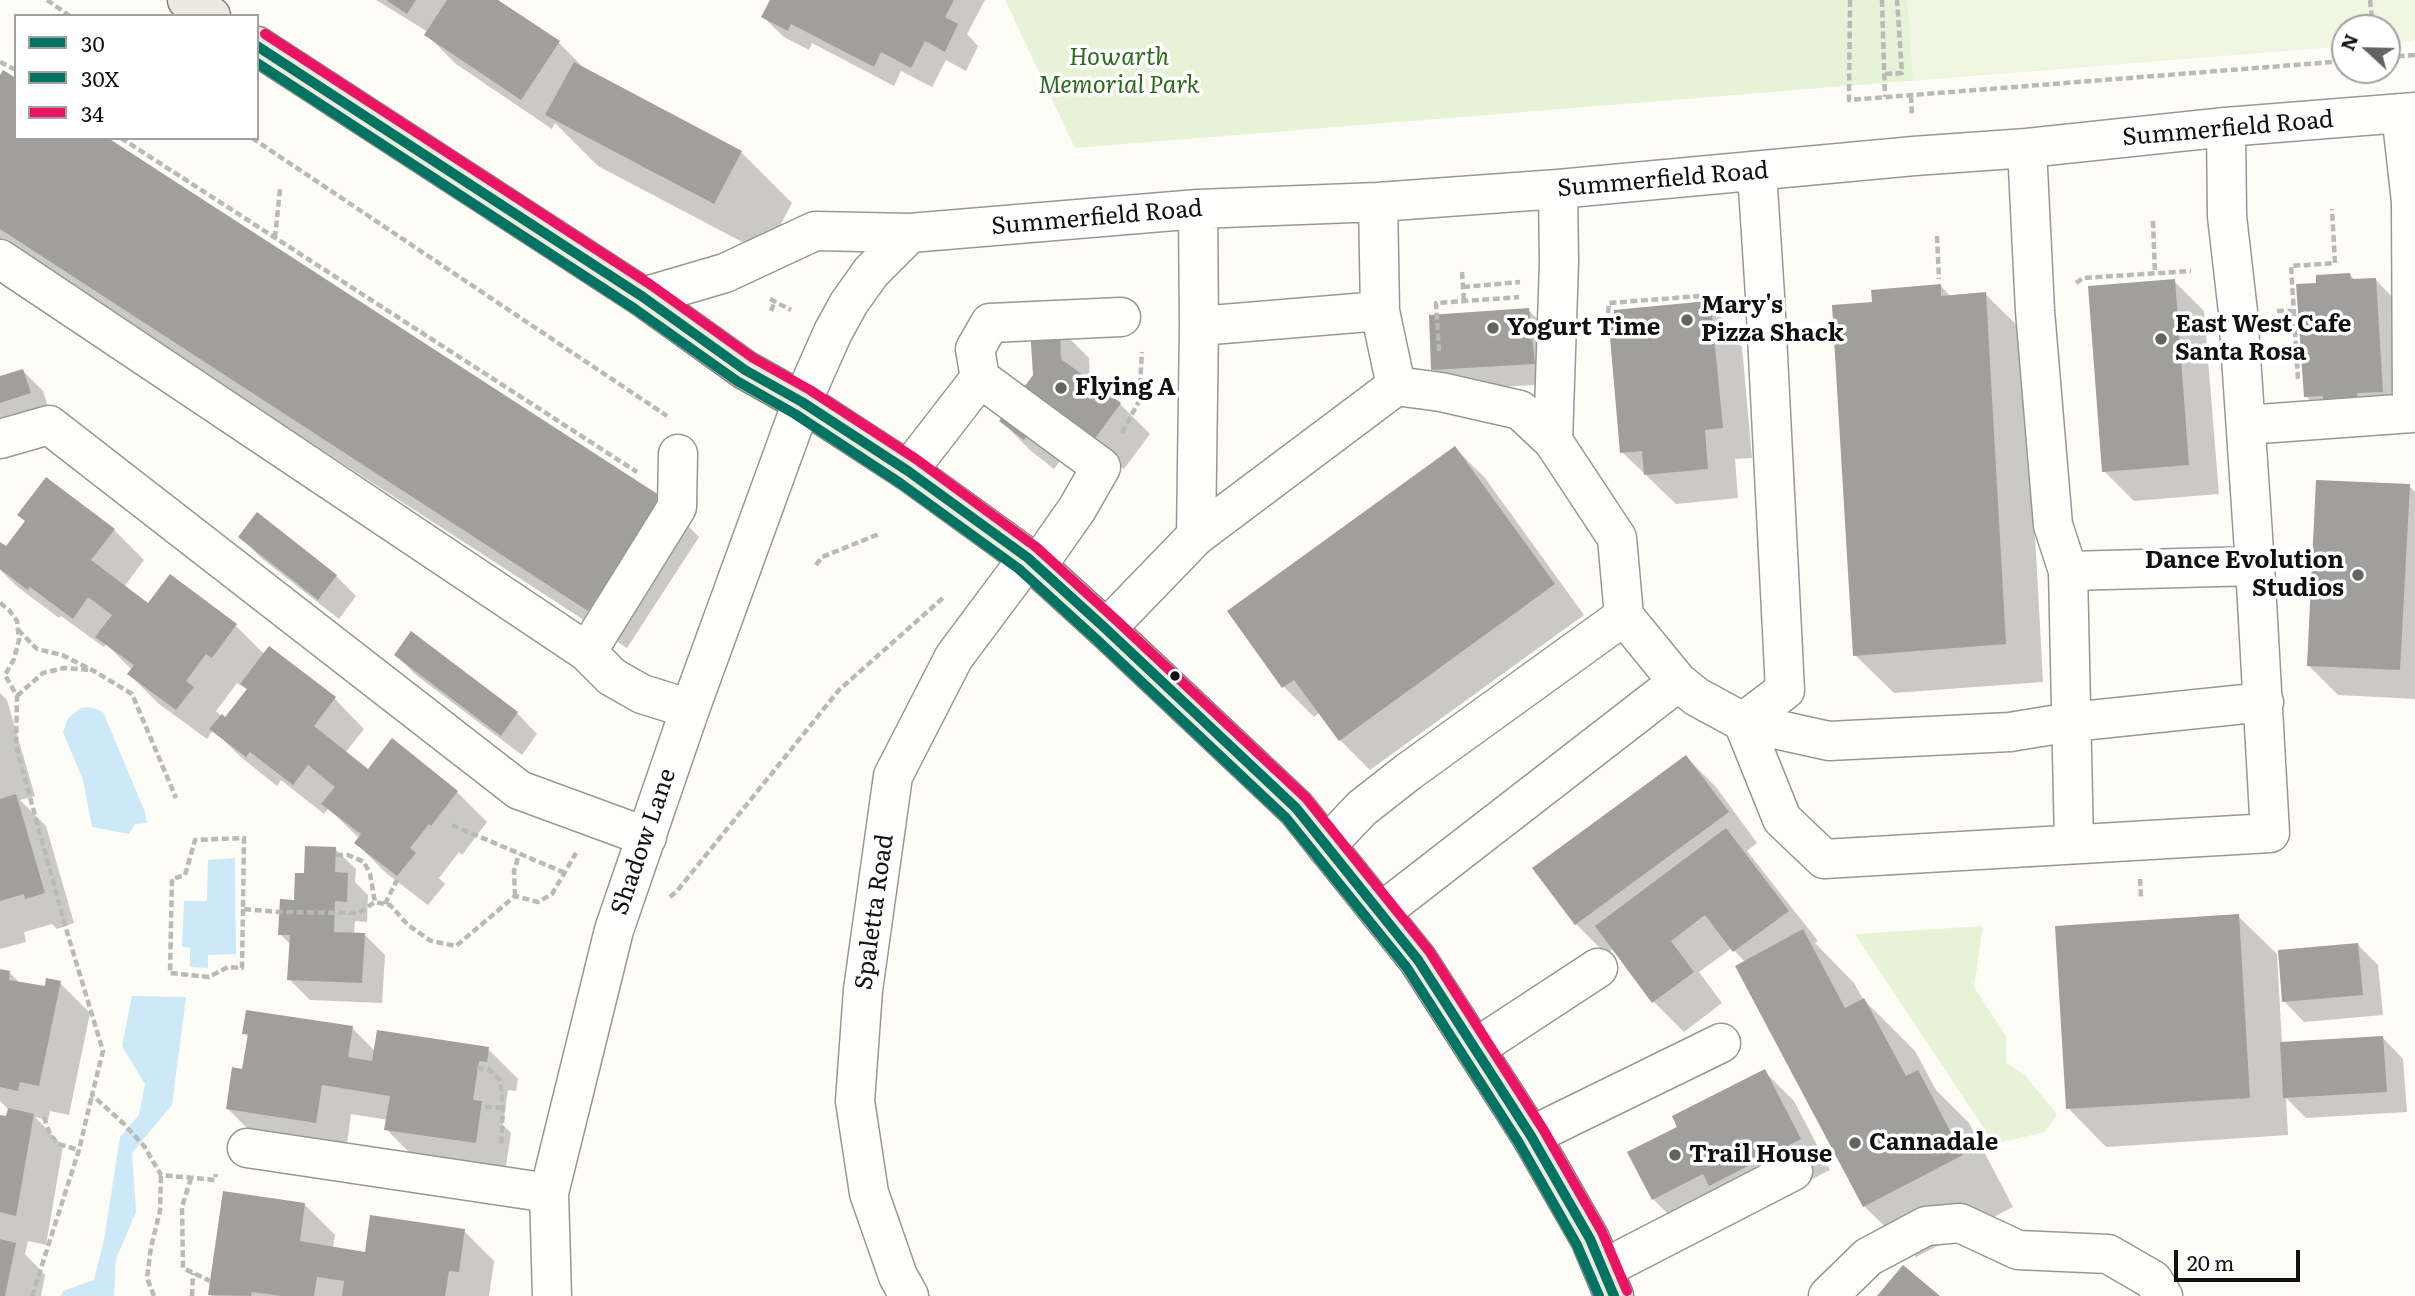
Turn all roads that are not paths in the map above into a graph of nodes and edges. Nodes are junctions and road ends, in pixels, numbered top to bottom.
1 (187, 0) edge
2 (208, 14) edge
3 (259, 47) edge
4 (2408, 113) edge
5 (2226, 127) junction
6 (2026, 149) junction
7 (1757, 172) junction
8 (1558, 189) junction
9 (1378, 202) junction
10 (1198, 209) junction
11 (910, 233) junction
12 (0, 259) edge
13 (643, 297) junction
14 (1380, 311) junction
15 (1199, 326) junction
16 (1131, 332) road end
17 (981, 378) junction
18 (1396, 386) junction
19 (802, 402) junction
20 (2246, 425) junction
21 (677, 438) road end
22 (0, 439) edge
23 (1553, 441) junction
24 (908, 471) junction
25 (1196, 536) junction
26 (1032, 562) junction
27 (2255, 566) junction
28 (2068, 571) junction
29 (1624, 616) junction
30 (1106, 629) junction
31 (587, 652) junction
32 (1678, 682) junction
33 (2264, 702) junction
34 (690, 709) junction
35 (1743, 722) junction
36 (2071, 722) junction
37 (647, 838) junction
38 (2074, 843) junction
39 (1326, 846) junction
40 (1380, 914) junction
41 (1598, 968) dead end
42 (1721, 1042) dead end
43 (1476, 1048) junction
44 (1531, 1136) junction
45 (247, 1148) road end
46 (1793, 1171) dead end
47 (550, 1194) junction
48 (1608, 1282) edge
49 (552, 1296) edge
50 (909, 1296) edge
51 (1828, 1296) edge
52 (2163, 1296) edge

1 - 2 main road
3 - 13 main road
4 - 5 street, Summerfield Road
4 - 20 street
5 - 6 street, Summerfield Road
5 - 20 street
6 - 7 street, Summerfield Road
6 - 28 street
7 - 8 street, Summerfield Road
7 - 35 street
8 - 9 street, Summerfield Road
8 - 23 street
9 - 10 street, Summerfield Road
9 - 14 street
10 - 11 street, Summerfield Road
10 - 15 street
11 - 13 street, Summerfield Road
11 - 19 street
12 - 31 street
13 - 19 main road
14 - 15 street
14 - 18 street
15 - 25 street
16 - 17 street
17 - 24 street
17 - 26 street, Spaletta Road
18 - 23 street
18 - 25 street
19 - 24 main road
19 - 34 street, Shadow Lane
20 - 27 street
21 - 31 street
22 - 37 street
23 - 29 street
24 - 26 main road
25 - 30 street
26 - 30 main road
26 - 50 street, Spaletta Road
27 - 28 street
27 - 33 street
28 - 36 street
29 - 32 street
29 - 39 street
30 - 39 main road
31 - 34 street
32 - 35 street
32 - 40 street
33 - 36 street
33 - 38 street
34 - 37 street, Shadow Lane
35 - 36 street
35 - 38 street
36 - 38 street
37 - 47 street, Shadow Lane
39 - 40 main road
40 - 43 main road
41 - 43 street
42 - 44 street
43 - 44 main road
44 - 48 main road
45 - 47 street
46 - 48 street
47 - 49 street, Shadow Lane
51 - 52 street

